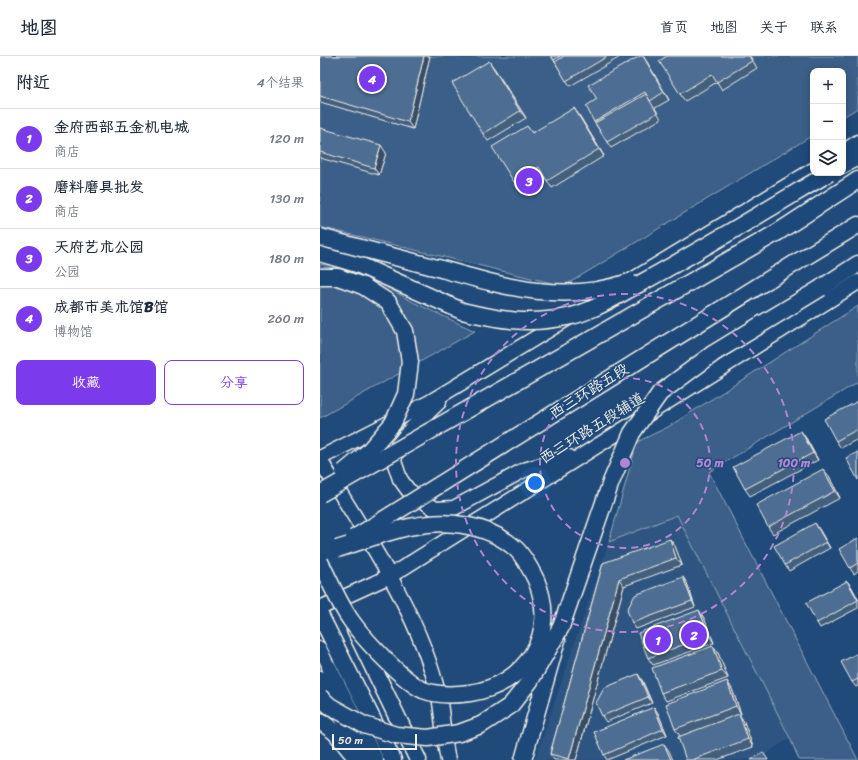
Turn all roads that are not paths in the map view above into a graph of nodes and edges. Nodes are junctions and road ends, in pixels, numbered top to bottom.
1 (858, 142) edge
2 (848, 159) edge
3 (810, 172) edge
4 (824, 176) edge
5 (858, 180) edge
6 (858, 225) edge
7 (320, 237) edge
8 (320, 254) edge
9 (858, 264) edge
10 (663, 271) junction
11 (320, 277) edge
12 (858, 282) edge
13 (454, 388) junction
14 (584, 453) junction
15 (320, 459) edge
16 (320, 493) edge
17 (337, 548) junction
18 (320, 558) edge
19 (320, 562) edge
20 (390, 576) junction
21 (320, 608) edge
22 (350, 618) junction
23 (322, 620) edge
24 (561, 627) junction
25 (320, 648) edge
26 (325, 673) edge
27 (320, 697) edge
28 (320, 721) edge
29 (358, 760) edge
30 (368, 760) edge
31 (376, 760) edge
32 (393, 760) edge
33 (418, 760) edge
34 (448, 760) edge
35 (523, 760) edge

1 - 2 main road
3 - 13 main road
4 - 10 highway, bridge
5 - 16 highway, bridge
6 - 17 highway, 西三环路五段, bridge
7 - 10 highway, bridge
8 - 10 highway, bridge
9 - 24 highway, bridge
11 - 16 highway, bridge
12 - 14 main road, 西三环路五段辅道
13 - 14 main road
13 - 15 main road
14 - 20 main road, 西三环路五段辅道
15 - 20 main road
17 - 18 highway, 西三环路五段
17 - 22 highway, bridge
19 - 22 highway, bridge
20 - 21 main road, 西三环路五段辅道
20 - 34 main road
22 - 33 highway, bridge
23 - 32 highway
24 - 27 highway, bridge
24 - 35 highway, bridge
25 - 26 street
26 - 30 highway, bridge
26 - 31 main road
28 - 29 highway

